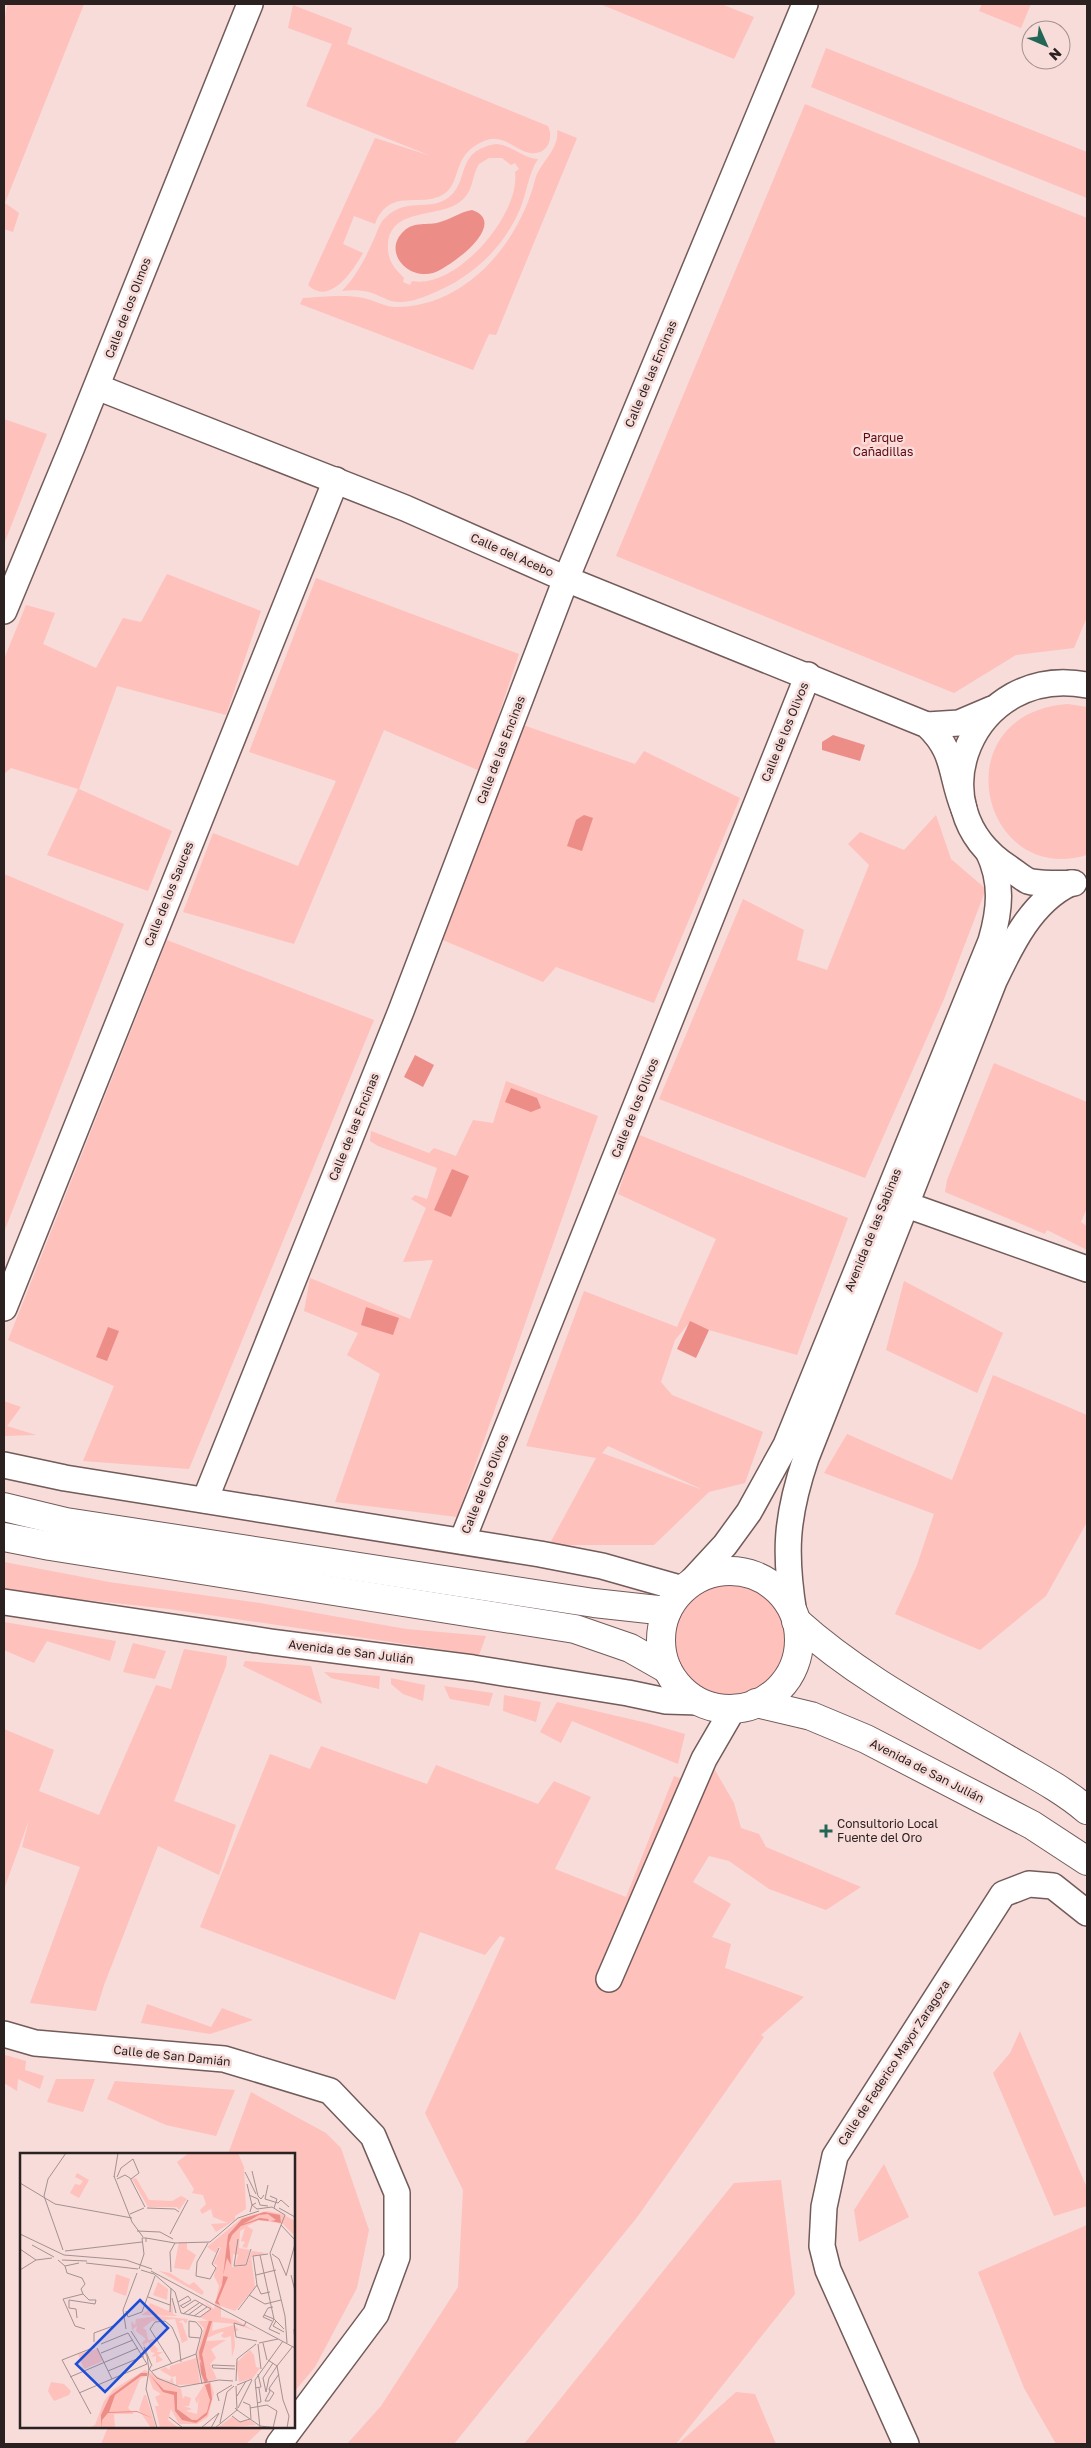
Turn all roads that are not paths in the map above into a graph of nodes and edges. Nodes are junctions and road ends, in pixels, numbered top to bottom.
1 (250, 4) edge
2 (805, 4) edge
3 (97, 387) junction
4 (336, 480) junction
5 (566, 579) junction
6 (4, 611) edge
7 (1087, 667) edge
8 (808, 675) junction
9 (1060, 682) junction
10 (1087, 685) edge
11 (994, 708) junction
12 (927, 725) junction
13 (964, 809) junction
14 (988, 851) junction
15 (1079, 882) edge
16 (907, 1205) junction
17 (1087, 1269) edge
18 (4, 1308) edge
19 (4, 1465) edge
20 (205, 1500) junction
21 (4, 1507) edge
22 (4, 1537) edge
23 (462, 1541) junction
24 (685, 1587) junction
25 (4, 1602) edge
26 (667, 1611) junction
27 (795, 1617) junction
28 (667, 1669) junction
29 (699, 1702) junction
30 (744, 1706) junction
31 (1087, 1810) edge
32 (1087, 1861) edge
33 (1087, 1913) edge
34 (609, 1979) dead end
35 (4, 2034) edge
36 (295, 2423) edge
37 (291, 2428) edge
38 (279, 2444) edge
39 (906, 2444) edge

1 - 3 street, Calle de los Olmos
2 - 5 street, Calle de las Encinas
3 - 4 street, Calle del Acebo
3 - 6 street, Calle de los Olmos
4 - 5 street, Calle del Acebo
4 - 18 street, Calle de los Sauces
5 - 8 street, Calle del Acebo
5 - 20 street, Calle de las Encinas
7 - 9 street
8 - 12 street, Calle del Acebo
8 - 23 street, Calle de los Olivos
9 - 10 street
9 - 11 street
11 - 12 street, Calle del Acebo
11 - 13 street
12 - 13 street, Calle del Acebo
13 - 14 street
14 - 15 street
14 - 24 street, Avenida de las Sabinas
15 - 16 street, Avenida de las Sabinas
16 - 17 street
16 - 27 street, Avenida de las Sabinas
19 - 20 street
20 - 23 street
21 - 26 main road
22 - 28 main road
23 - 24 street
24 - 26 main road
24 - 27 main road
25 - 29 street, Avenida de San Julián
26 - 28 main road
27 - 30 main road
27 - 31 main road
28 - 29 main road
29 - 30 main road
30 - 32 main road, Avenida de San Julián
30 - 34 street
33 - 39 street, Calle de Federico Mayor Zaragoza
35 - 36 street, Calle de San Damián
37 - 38 street, Calle de San Damián

